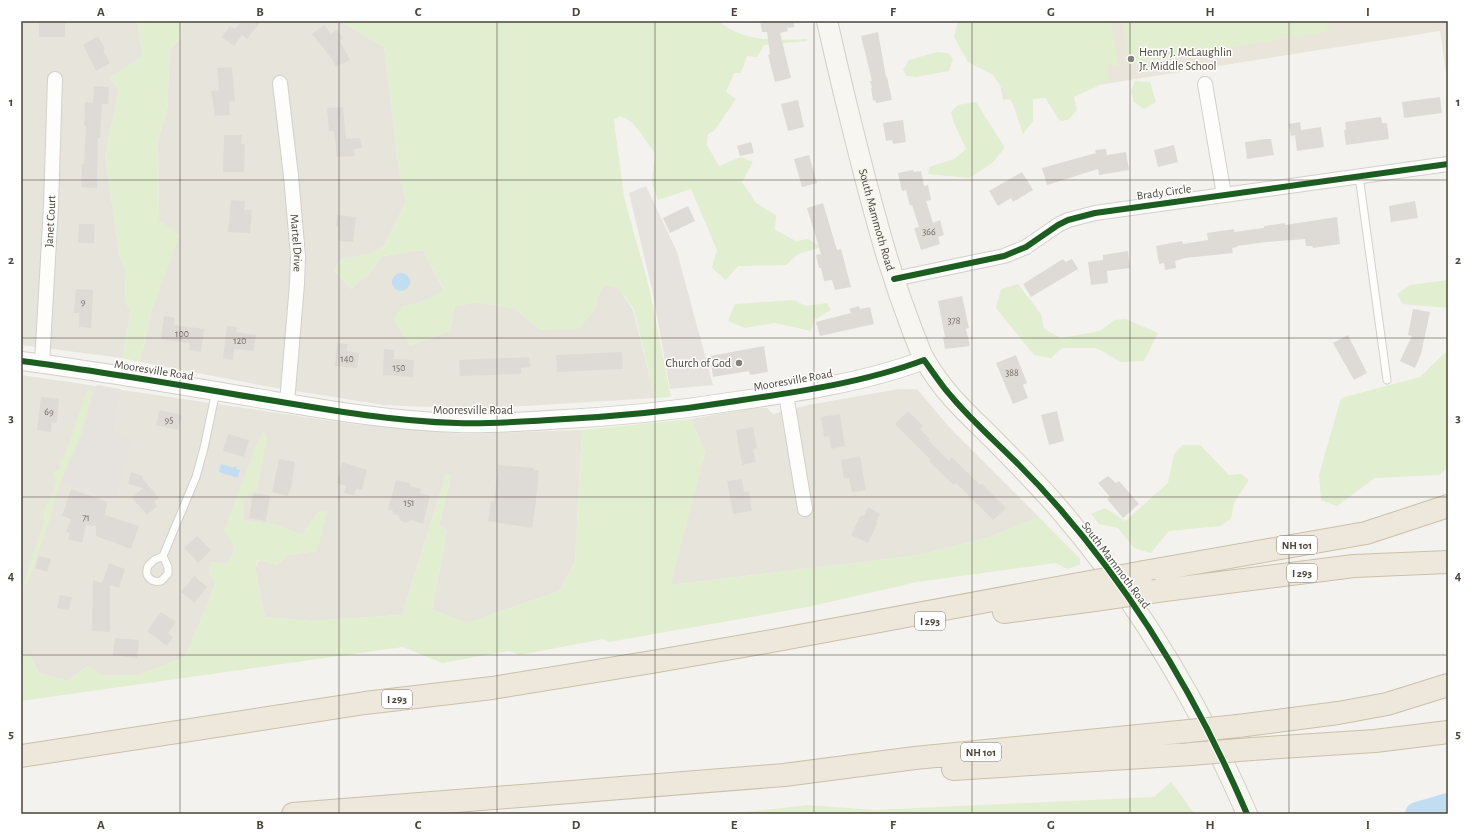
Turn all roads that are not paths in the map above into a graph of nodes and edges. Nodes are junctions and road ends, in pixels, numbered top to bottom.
1 (827, 21) edge
2 (55, 79) dead end
3 (280, 83) dead end
4 (1205, 84) dead end
5 (1448, 164) edge
6 (1359, 176) junction
7 (1224, 195) junction
8 (894, 278) junction
9 (924, 360) junction
10 (21, 362) edge
11 (42, 364) junction
12 (1387, 380) dead end
13 (216, 391) junction
14 (786, 394) junction
15 (287, 403) junction
16 (1448, 506) edge
17 (805, 510) dead end
18 (163, 556) dead end
19 (1448, 562) edge
20 (1083, 593) junction
21 (772, 641) joint
22 (1448, 685) edge
23 (1448, 732) edge
24 (21, 756) edge
25 (784, 775) junction
26 (294, 814) edge
27 (1246, 814) edge

1 - 8 main road, South Mammoth Road
2 - 11 street, Janet Court
3 - 15 street, Martel Drive
4 - 7 street
5 - 6 street, Brady Circle
6 - 7 street, Brady Circle
6 - 12 lane
7 - 8 street, Brady Circle
8 - 9 main road, South Mammoth Road
9 - 14 street, Mooresville Road
9 - 27 main road, South Mammoth Road
10 - 11 street, Mooresville Road
11 - 13 street, Mooresville Road
13 - 15 street, Mooresville Road
13 - 18 lane
14 - 15 street, Mooresville Road
14 - 17 street
16 - 20 highway, NH 101, bridge
19 - 20 highway, I 293, bridge
20 - 21 highway, NH 101
21 - 24 highway, I 293
22 - 25 highway, NH 101, bridge
23 - 25 highway, bridge
25 - 26 highway

